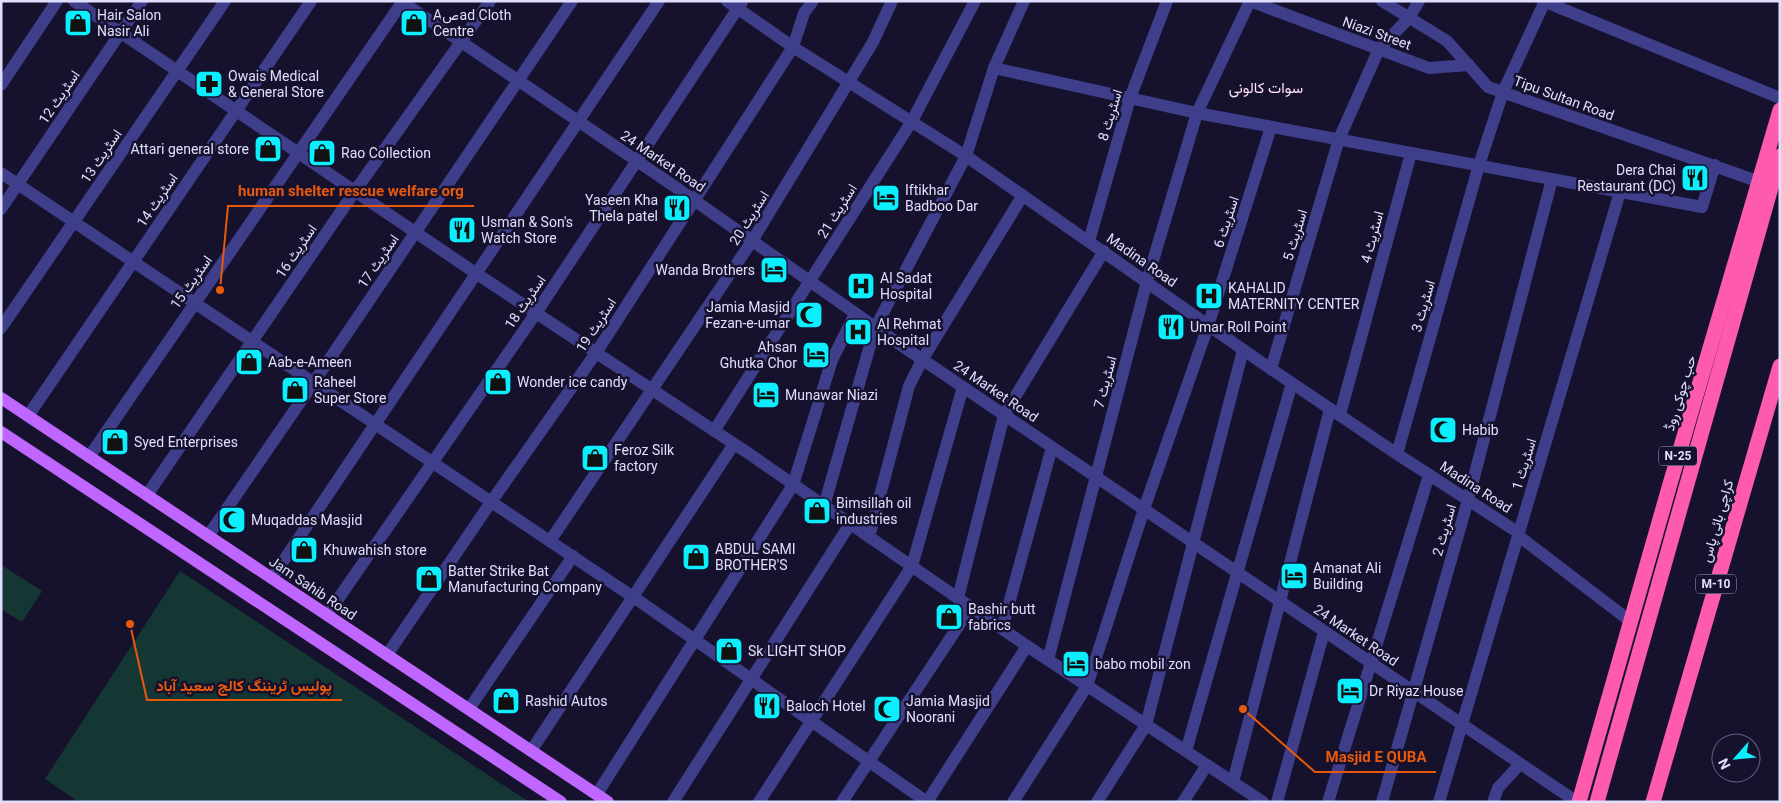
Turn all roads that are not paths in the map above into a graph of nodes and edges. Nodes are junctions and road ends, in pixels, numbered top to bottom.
1 (57, 1) edge
2 (74, 1) edge
3 (142, 1) edge
4 (225, 1) edge
5 (311, 1) edge
6 (490, 1) edge
7 (572, 1) edge
8 (659, 1) edge
9 (813, 1) edge
10 (892, 1) edge
11 (975, 1) edge
12 (1024, 1) edge
13 (1167, 1) edge
14 (1250, 1) edge
15 (1382, 1) edge
16 (1419, 1) edge
17 (402, 2) edge
18 (1544, 2) edge
19 (735, 4) edge
20 (1409, 18) junction
21 (120, 33) junction
22 (461, 42) junction
23 (793, 46) junction
24 (1379, 49) junction
25 (1469, 66) junction
26 (994, 68) junction
27 (177, 71) junction
28 (518, 80) junction
29 (850, 82) junction
30 (1, 85) edge
31 (1503, 92) junction
32 (1130, 98) junction
33 (1780, 98) edge
34 (1780, 110) edge
35 (236, 111) junction
36 (1197, 113) junction
37 (579, 121) junction
38 (912, 121) junction
39 (1271, 127) junction
40 (1339, 139) junction
41 (1410, 153) junction
42 (299, 154) junction
43 (966, 156) junction
44 (1780, 156) edge
45 (637, 161) junction
46 (1479, 165) junction
47 (1715, 165) junction
48 (1, 173) edge
49 (1552, 179) junction
50 (1760, 182) junction
51 (18, 184) junction
52 (355, 192) junction
53 (1620, 192) junction
54 (1024, 195) junction
55 (694, 200) junction
56 (1, 210) edge
57 (74, 222) junction
58 (415, 233) junction
59 (752, 241) junction
60 (1089, 241) junction
61 (1104, 251) junction
62 (134, 261) junction
63 (477, 274) junction
64 (1147, 281) junction
65 (810, 282) junction
66 (194, 302) junction
67 (536, 313) junction
68 (855, 314) junction
69 (1208, 326) junction
70 (1, 328) edge
71 (875, 328) junction
72 (252, 341) junction
73 (1243, 350) junction
74 (596, 353) junction
75 (922, 360) junction
76 (1780, 366) edge
77 (1271, 369) junction
78 (314, 382) junction
79 (1292, 383) junction
80 (963, 387) junction
81 (652, 390) junction
82 (1, 398) edge
83 (1335, 412) junction
84 (1004, 415) junction
85 (28, 416) junction
86 (376, 424) junction
87 (714, 431) junction
88 (1, 432) edge
89 (734, 444) junction
90 (1052, 447) junction
91 (1397, 454) junction
92 (89, 457) junction
93 (433, 462) junction
94 (1429, 475) junction
95 (1096, 477) junction
96 (793, 485) junction
97 (147, 495) junction
98 (1468, 500) junction
99 (491, 502) junction
100 (824, 506) junction
101 (1144, 509) junction
102 (850, 524) junction
103 (1519, 533) junction
104 (208, 536) junction
105 (869, 537) junction
106 (550, 541) junction
107 (1193, 542) junction
108 (573, 556) junction
109 (912, 566) junction
110 (1237, 572) junction
111 (272, 578) junction
112 (633, 597) junction
113 (958, 598) junction
114 (1280, 602) junction
115 (971, 607) junction
116 (327, 615) junction
117 (1630, 621) junction
118 (1002, 629) junction
119 (1324, 632) junction
120 (695, 640) junction
121 (1027, 646) junction
122 (387, 655) junction
123 (1048, 660) junction
124 (1370, 663) junction
125 (752, 679) junction
126 (1087, 686) junction
127 (1413, 692) junction
128 (469, 710) junction
129 (812, 721) junction
130 (1146, 724) junction
131 (1462, 725) junction
132 (531, 751) junction
133 (1186, 751) junction
134 (869, 761) junction
135 (1520, 764) junction
136 (1207, 765) junction
137 (1233, 782) junction
138 (596, 794) junction
139 (562, 802) edge
140 (608, 802) edge
141 (673, 802) edge
142 (760, 802) edge
143 (842, 802) edge
144 (927, 802) edge
145 (1013, 802) edge
146 (1097, 802) edge
147 (1183, 802) edge
148 (1263, 802) edge
149 (1276, 802) edge
150 (1328, 802) edge
151 (1382, 802) edge
152 (1439, 802) edge
153 (1493, 802) edge
154 (1578, 802) edge
155 (1598, 802) edge
156 (1653, 802) edge

1 - 30 street
2 - 21 street
3 - 21 street, اسٹریٹ 12
4 - 27 street, اسٹریٹ 13
5 - 35 street, اسٹریٹ 14
6 - 22 street, اسٹریٹ 16
7 - 28 street, اسٹریٹ 17
8 - 37 street
9 - 23 street, اسٹریٹ 19
10 - 29 street, اسٹریٹ 20
11 - 38 street, اسٹریٹ 21
12 - 26 street
13 - 32 street, اسٹریٹ 8
14 - 24 street, Niazi Street
14 - 36 street, اسٹریٹ 7
15 - 20 street, Tipu Sultan Road
16 - 20 street
17 - 22 street, 24 Market Road
17 - 42 street, اسٹریٹ 15
18 - 31 street, اسٹریٹ 3
18 - 33 street
19 - 23 street, Madina Road
19 - 45 street, اسٹریٹ 18
20 - 24 street
20 - 25 street, Tipu Sultan Road
21 - 27 street
21 - 51 street, اسٹریٹ 12
22 - 28 street, 24 Market Road
22 - 52 street, اسٹریٹ 16
23 - 29 street, Madina Road
23 - 55 street, اسٹریٹ 19
24 - 25 street, Niazi Street
24 - 40 street, اسٹریٹ 5
25 - 31 street, Tipu Sultan Road
26 - 32 street
26 - 43 street
27 - 35 street
27 - 57 street, اسٹریٹ 13
28 - 37 street, 24 Market Road
28 - 58 street, اسٹریٹ 17
29 - 38 street, Madina Road
29 - 59 street, اسٹریٹ 20
31 - 46 street, اسٹریٹ 3
31 - 47 street, Tipu Sultan Road
32 - 36 street
32 - 60 street, اسٹریٹ 8
34 - 50 highway, حب چوکی روڈ / N-25
35 - 42 street
35 - 62 street, اسٹریٹ 14
36 - 39 street
36 - 64 street, اسٹریٹ 7
37 - 45 street, 24 Market Road
37 - 63 street
38 - 43 street, Madina Road
38 - 65 street, اسٹریٹ 21
39 - 40 street
39 - 69 street, اسٹریٹ 6
40 - 41 street
40 - 77 street, اسٹریٹ 5
41 - 46 street
41 - 83 street, اسٹریٹ 4
42 - 52 street
42 - 66 street, اسٹریٹ 15
43 - 54 street, Madina Road
43 - 71 street
44 - 155 highway, N-25
45 - 55 street, 24 Market Road
45 - 67 street, اسٹریٹ 18
46 - 49 street
46 - 91 street, اسٹریٹ 3
47 - 50 street, Tipu Sultan Road
47 - 53 street
48 - 51 street
49 - 53 street
49 - 98 street, اسٹریٹ 2
50 - 117 highway, حب چوکی روڈ / N-25
51 - 56 street, اسٹریٹ 12
51 - 57 street
52 - 58 street
52 - 72 street, اسٹریٹ 16
53 - 103 street, اسٹریٹ 1
54 - 60 street, Madina Road
54 - 75 street
55 - 59 street, 24 Market Road
55 - 74 street, اسٹریٹ 19
57 - 62 street
57 - 70 street, اسٹریٹ 13
58 - 63 street
58 - 78 street, اسٹریٹ 17
59 - 65 street, 24 Market Road
59 - 81 street, اسٹریٹ 20
60 - 61 street, Madina Road
61 - 64 street, Madina Road
61 - 84 street
62 - 66 street
62 - 85 street, اسٹریٹ 14
63 - 67 street
63 - 86 street
64 - 69 street, Madina Road
64 - 95 street, اسٹریٹ 7
65 - 68 street, 24 Market Road
65 - 87 street, اسٹریٹ 21
66 - 72 street
66 - 92 street, اسٹریٹ 15
67 - 74 street
67 - 93 street, اسٹریٹ 18
68 - 71 street, 24 Market Road
68 - 96 street
69 - 73 street, Madina Road
69 - 101 street, اسٹریٹ 6
71 - 75 street, 24 Market Road
71 - 100 street
72 - 78 street
72 - 97 street, اسٹریٹ 16
73 - 77 street, Madina Road
73 - 107 street
74 - 81 street
74 - 99 street, اسٹریٹ 19
75 - 80 street, 24 Market Road
75 - 105 street
76 - 156 highway, کراچی بائی پاس / M-10
77 - 79 street, Madina Road
78 - 86 street
78 - 104 street, اسٹریٹ 17
79 - 83 street, Madina Road
79 - 110 street
80 - 84 street, 24 Market Road
80 - 109 street
81 - 87 street
81 - 106 street, اسٹریٹ 20
82 - 85 main road, Jam Sahib Road
83 - 91 street, Madina Road
83 - 114 street, اسٹریٹ 4
84 - 90 street, 24 Market Road
84 - 113 street
85 - 92 main road, Jam Sahib Road
86 - 93 street
86 - 111 street
87 - 89 street
88 - 139 main road
89 - 96 street
89 - 112 street
90 - 95 street, 24 Market Road
90 - 118 street
91 - 94 street, Madina Road
92 - 97 main road, Jam Sahib Road
93 - 99 street
93 - 116 street, اسٹریٹ 18
94 - 98 street, Madina Road
94 - 124 street
95 - 101 street, 24 Market Road
95 - 123 street, اسٹریٹ 7
96 - 100 street
96 - 120 street
97 - 104 main road, Jam Sahib Road
98 - 103 street, Madina Road
98 - 127 street, اسٹریٹ 2
99 - 106 street
99 - 122 street, اسٹریٹ 19
100 - 102 street
101 - 107 street, 24 Market Road
101 - 126 street, اسٹریٹ 6
102 - 105 street
102 - 125 street
103 - 117 street, Madina Road
103 - 131 street, اسٹریٹ 1
104 - 111 main road, Jam Sahib Road
105 - 109 street
106 - 108 street
107 - 110 street, 24 Market Road
107 - 130 street
108 - 112 street
108 - 128 street
109 - 113 street
109 - 129 street
110 - 114 street, 24 Market Road
110 - 133 street
111 - 116 main road, Jam Sahib Road
112 - 120 street
112 - 132 street
113 - 115 street
114 - 119 street, 24 Market Road
114 - 137 street, اسٹریٹ 4
115 - 118 street
115 - 134 street
116 - 122 main road, Jam Sahib Road
117 - 154 highway, حب چوکی روڈ / N-25
118 - 121 street
119 - 124 street, 24 Market Road
119 - 149 street
120 - 125 street
120 - 138 street
121 - 123 street
121 - 144 street
122 - 128 main road, Jam Sahib Road
123 - 126 street
124 - 127 street, 24 Market Road
124 - 150 street
125 - 129 street
125 - 141 street
126 - 130 street
126 - 145 street, اسٹریٹ 6
127 - 131 street, 24 Market Road
127 - 151 street, اسٹریٹ 2
128 - 132 main road, Jam Sahib Road
129 - 134 street
129 - 142 street
130 - 133 street
130 - 146 street
131 - 135 street, 24 Market Road
131 - 152 street, اسٹریٹ 1
132 - 138 main road, Jam Sahib Road
133 - 136 street
134 - 143 street
134 - 144 street
135 - 153 street
135 - 154 street, 24 Market Road
136 - 137 street
136 - 147 street
137 - 148 street
138 - 140 main road, Jam Sahib Road

